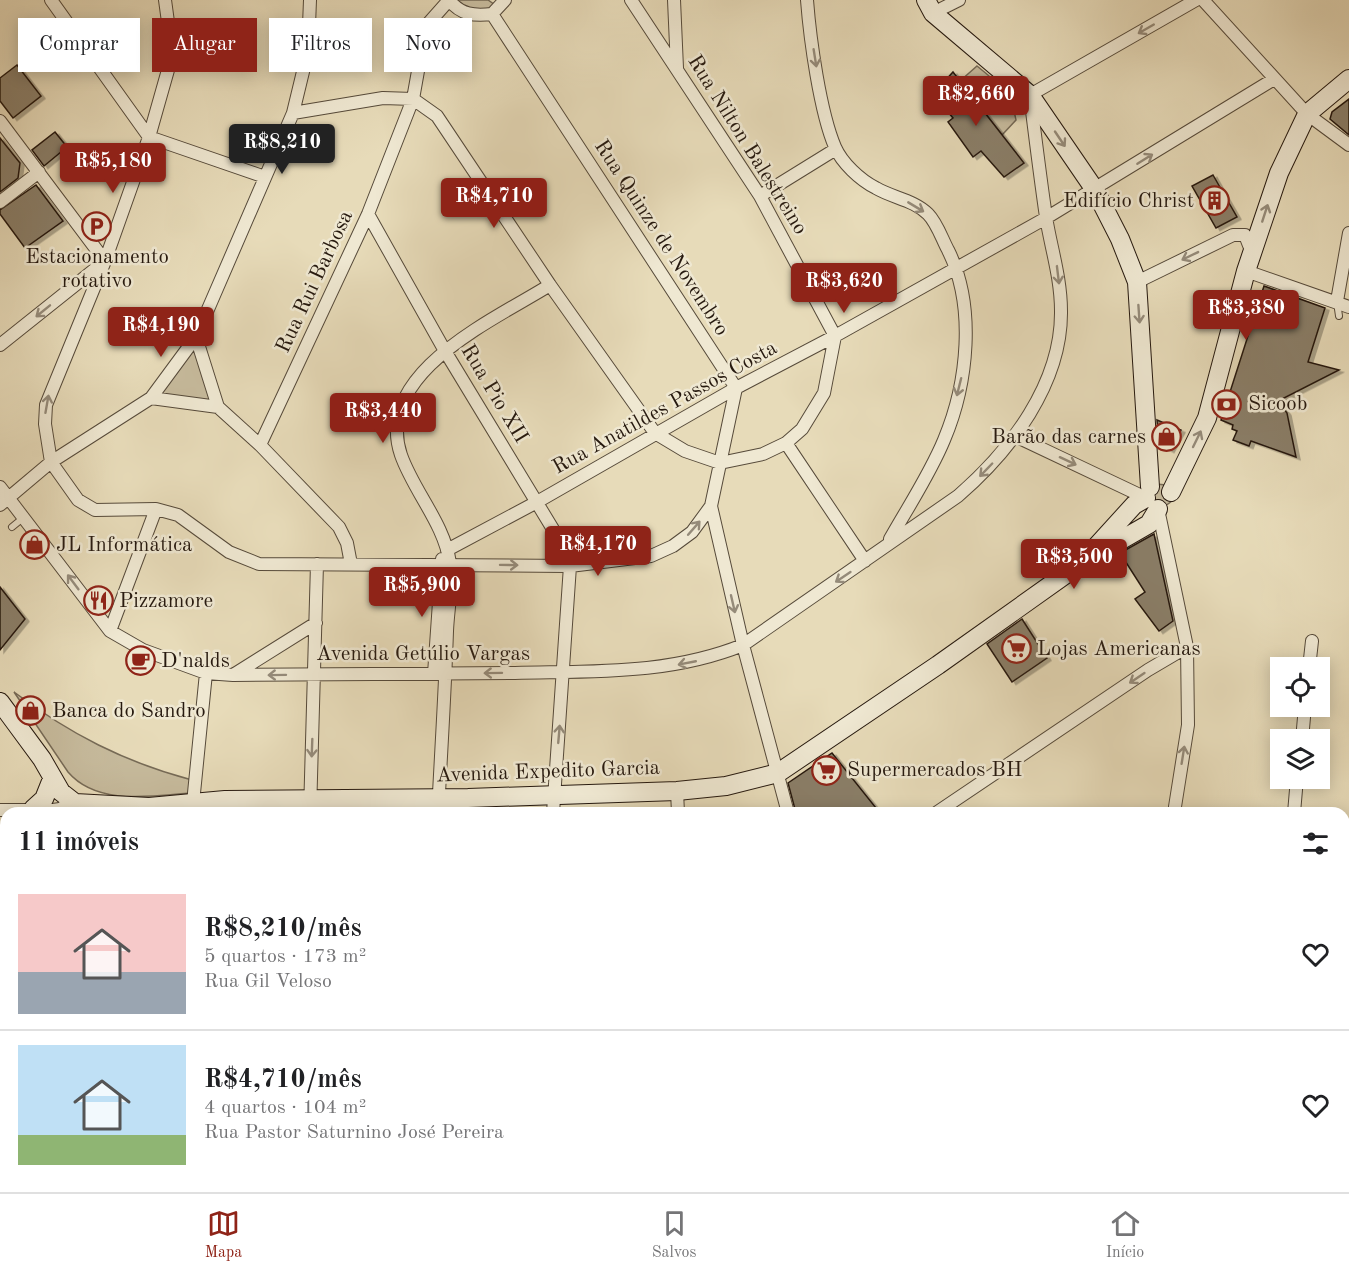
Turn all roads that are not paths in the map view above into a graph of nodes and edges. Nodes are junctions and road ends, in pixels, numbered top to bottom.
1 (51, 0) edge
2 (165, 0) edge
3 (310, 0) edge
4 (449, 0) edge
5 (505, 0) edge
6 (631, 0) edge
7 (675, 0) edge
8 (807, 0) edge
9 (959, 0) edge
10 (1196, 0) edge
11 (1203, 0) edge
12 (929, 7) edge
13 (492, 14) junction
14 (677, 69) junction
15 (1274, 79) junction
16 (1349, 79) edge
17 (1030, 95) junction
18 (413, 99) junction
19 (293, 113) junction
20 (1307, 114) junction
21 (0, 122) edge
22 (149, 136) junction
23 (1349, 145) edge
24 (836, 149) junction
25 (39, 172) junction
26 (264, 177) junction
27 (1095, 190) junction
28 (760, 196) junction
29 (0, 202) edge
30 (368, 214) junction
31 (1046, 218) junction
32 (1349, 233) edge
33 (1252, 253) junction
34 (105, 261) junction
35 (956, 267) junction
36 (1246, 271) junction
37 (1137, 282) junction
38 (550, 285) junction
39 (1343, 304) edge
40 (1339, 316) dead end
41 (835, 336) junction
42 (196, 337) junction
43 (0, 345) edge
44 (445, 351) junction
45 (736, 388) junction
46 (151, 398) junction
47 (218, 407) junction
48 (655, 433) junction
49 (1015, 436) junction
50 (786, 443) junction
51 (260, 446) junction
52 (51, 462) junction
53 (720, 463) junction
54 (0, 487) edge
55 (1152, 498) junction
56 (4, 501) edge
57 (537, 502) junction
58 (711, 506) junction
59 (156, 508) junction
60 (24, 517) junction
61 (12, 527) dead end
62 (890, 541) junction
63 (447, 550) junction
64 (866, 561) junction
65 (317, 564) junction
66 (351, 564) junction
67 (445, 564) junction
68 (570, 566) junction
69 (316, 623) junction
70 (110, 631) junction
71 (1312, 641) dead end
72 (742, 645) junction
73 (1187, 647) junction
74 (1310, 657) edge
75 (206, 672) junction
76 (564, 672) junction
77 (314, 674) junction
78 (440, 674) junction
79 (233, 675) junction
80 (0, 702) edge
81 (778, 773) junction
82 (52, 779) junction
83 (1297, 789) edge
84 (677, 791) junction
85 (553, 804) edge
86 (73, 806) edge
87 (310, 806) edge
88 (432, 806) edge
89 (35, 807) edge
90 (137, 807) edge
91 (192, 807) edge
92 (199, 807) edge
93 (678, 807) edge
94 (786, 807) edge
95 (945, 807) edge
96 (1175, 807) edge
97 (1295, 807) edge

1 - 22 street
2 - 22 street
3 - 19 street
4 - 13 street
4 - 18 street, Rua Rui Barbosa
5 - 13 street
6 - 14 street, Rua Nilton Balestreino
7 - 14 street
8 -> 24 street
9 - 12 street
10 -> 17 street
11 - 15 street
12 - 17 main road
13 - 45 street, Rua Quinze de Novembro
14 - 28 street, Rua Nilton Balestreino
15 - 20 street
27 -> 15 street, Rua Anatildes Passos Costa
16 - 20 main road
17 -> 27 main road
17 - 31 street, Avenida Getúlio Vargas
18 - 19 street
18 - 30 street, Rua Rui Barbosa
18 - 38 street
19 - 26 street
20 - 23 street
33 -> 20 main road
21 - 25 street
22 - 26 street
22 - 34 street
24 - 28 street
24 -> 35 street
25 - 29 street
25 - 34 street
26 - 42 street
27 - 31 street, Rua Anatildes Passos Costa
27 - 37 main road
28 - 41 street, Rua Nilton Balestreino
30 - 44 street, Rua Pio XII
30 - 51 street, Rua Rui Barbosa
31 - 35 street, Rua Anatildes Passos Costa
31 -> 49 street, Avenida Getúlio Vargas
32 - 39 street
33 - 36 main road
33 -> 37 street
34 -> 43 street
52 -> 34 street
35 - 41 street, Rua Anatildes Passos Costa
35 -> 62 street
36 - 39 street
55 -> 36 main road
37 -> 55 main road
38 - 44 street
38 - 48 street
39 - 40 lane
41 - 45 street, Rua Anatildes Passos Costa
41 - 50 street
42 - 46 street
42 - 47 street
44 - 57 street, Rua Pio XII
44 - 63 street
45 - 48 street, Rua Anatildes Passos Costa
45 - 53 street
46 - 47 street
46 - 52 street
47 - 51 street
48 - 53 street
48 - 57 street, Rua Anatildes Passos Costa
49 -> 55 street
49 -> 62 street, Avenida Getúlio Vargas
50 - 53 street
50 - 64 street
51 - 66 street
52 - 56 street
52 - 59 street
53 - 58 street
54 - 56 street, Avenida Getúlio Vargas
55 - 73 street
55 - 81 main road, Avenida Expedito Garcia
56 - 60 street, Avenida Getúlio Vargas
57 - 63 street, Rua Anatildes Passos Costa
57 - 68 street, Rua Pio XII
68 -> 58 street
58 -> 72 street
59 - 65 street
59 - 70 street
60 - 61 lane
70 -> 60 street, Avenida Getúlio Vargas
62 - 64 street, Avenida Getúlio Vargas
63 - 67 street
64 -> 72 street, Avenida Getúlio Vargas
65 - 66 street
65 - 69 street
66 - 67 street
67 -> 68 street
67 - 78 street
68 - 76 street, Rua Pio XII
69 - 77 street
69 - 79 street
70 - 75 street, Avenida Getúlio Vargas
71 - 74 street
72 -> 76 street, Avenida Getúlio Vargas
72 - 81 street
73 -> 95 street
96 -> 73 street
75 - 79 street, Avenida Getúlio Vargas
75 - 91 street
76 -> 78 street, Avenida Getúlio Vargas
85 -> 76 street, Rua Pio XII
77 - 78 street, Avenida Getúlio Vargas
77 -> 79 street, Avenida Getúlio Vargas
77 -> 87 street
78 - 88 street
80 - 82 main road
81 - 84 main road, Avenida Expedito Garcia
81 - 94 street
82 - 86 main road
82 - 89 main road
83 - 97 street
84 - 85 main road, Avenida Expedito Garcia
84 - 93 street
85 - 88 main road, Avenida Expedito Garcia
86 - 90 main road, Avenida Expedito Garcia
87 - 88 main road, Avenida Expedito Garcia
87 - 92 main road, Avenida Expedito Garcia

